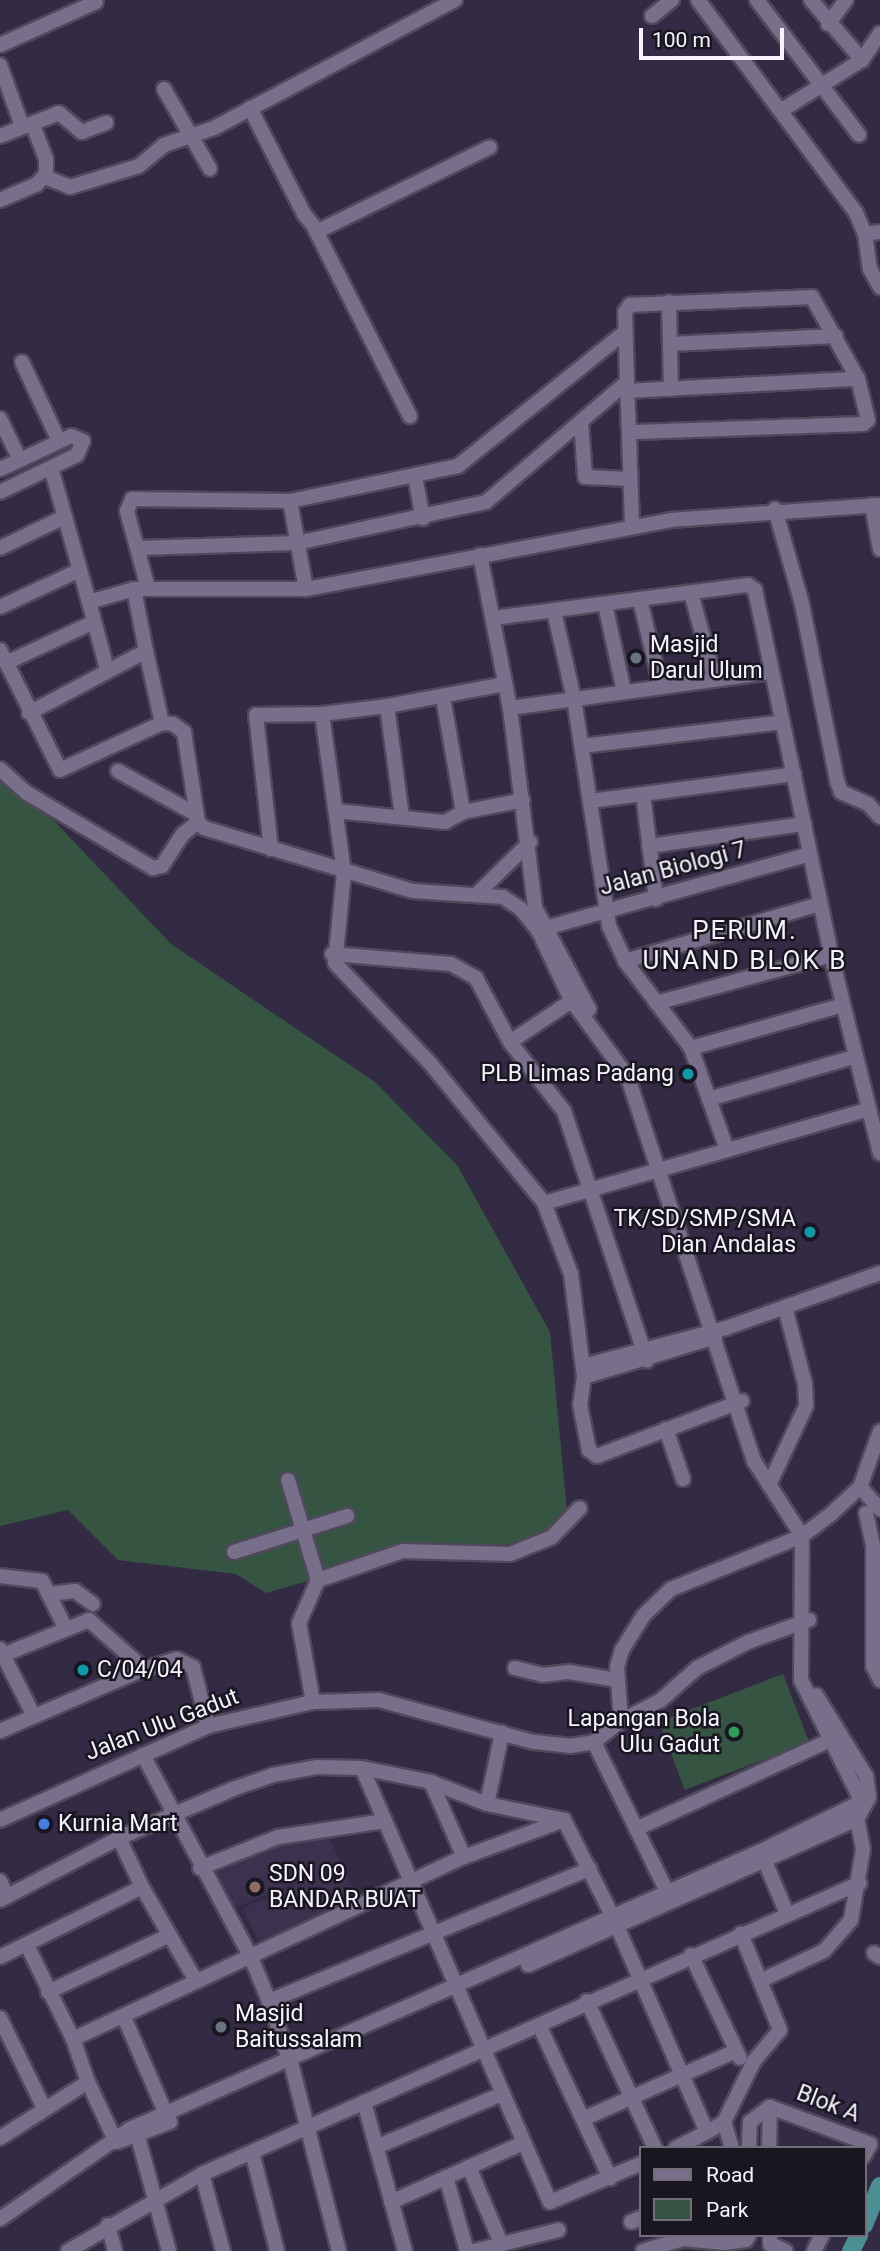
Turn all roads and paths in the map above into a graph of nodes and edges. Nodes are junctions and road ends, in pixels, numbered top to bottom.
1 (455, 0) edge
2 (672, 0) edge
3 (698, 0) edge
4 (757, 0) edge
5 (811, 0) edge
6 (846, 0) edge
7 (96, 2) dead end
8 (652, 16) dead end
9 (828, 24) junction
10 (880, 33) edge
11 (0, 45) edge
12 (862, 60) junction
13 (0, 65) edge
14 (822, 82) junction
15 (164, 89) dead end
16 (250, 108) junction
17 (782, 110) junction
18 (106, 123) dead end
19 (27, 126) junction
20 (859, 135) dead end
21 (0, 136) edge
22 (190, 136) junction
23 (490, 147) dead end
24 (210, 169) dead end
25 (45, 177) junction
26 (0, 200) edge
27 (315, 229) junction
28 (873, 233) edge
29 (875, 267) edge
30 (803, 285) dead end
31 (880, 287) edge
32 (812, 298) junction
33 (669, 302) junction
34 (625, 332) junction
35 (836, 336) junction
36 (670, 344) junction
37 (22, 362) dead end
38 (858, 379) junction
39 (627, 387) junction
40 (671, 389) junction
41 (410, 415) dead end
42 (0, 419) edge
43 (582, 421) junction
44 (629, 432) junction
45 (59, 441) junction
46 (20, 460) junction
47 (51, 468) junction
48 (0, 469) edge
49 (415, 477) junction
50 (630, 479) junction
51 (0, 492) edge
52 (290, 501) junction
53 (876, 505) edge
54 (775, 509) junction
55 (64, 517) junction
56 (423, 518) junction
57 (632, 527) junction
58 (297, 543) junction
59 (0, 548) edge
60 (137, 548) junction
61 (880, 549) edge
62 (480, 555) junction
63 (78, 571) junction
64 (141, 589) junction
65 (306, 589) junction
66 (691, 593) junction
67 (640, 600) junction
68 (89, 602) junction
69 (606, 604) junction
70 (0, 607) edge
71 (554, 611) junction
72 (493, 618) junction
73 (94, 622) junction
74 (146, 650) junction
75 (3, 656) edge
76 (107, 669) junction
77 (772, 673) junction
78 (715, 680) junction
79 (504, 684) junction
80 (661, 687) junction
81 (624, 692) junction
82 (443, 697) junction
83 (574, 699) junction
84 (387, 706) junction
85 (510, 708) junction
86 (29, 713) junction
87 (322, 714) junction
88 (783, 722) junction
89 (162, 723) junction
90 (582, 746) junction
91 (0, 769) edge
92 (118, 771) dead end
93 (794, 775) junction
94 (643, 794) junction
95 (523, 800) junction
96 (590, 801) junction
97 (336, 811) junction
98 (463, 812) junction
99 (402, 817) junction
100 (880, 817) edge
101 (198, 818) junction
102 (804, 824) junction
103 (530, 842) junction
104 (649, 846) junction
105 (271, 849) junction
106 (810, 854) junction
107 (344, 873) junction
108 (478, 893) junction
109 (656, 899) junction
110 (820, 904) junction
111 (605, 911) junction
112 (543, 928) junction
113 (332, 954) junction
114 (831, 955) junction
115 (625, 961) junction
116 (575, 998) junction
117 (656, 1003) junction
118 (843, 1005) junction
119 (510, 1042) junction
120 (691, 1048) junction
121 (855, 1057) junction
122 (709, 1099) junction
123 (867, 1110) junction
124 (726, 1147) junction
125 (880, 1153) edge
126 (663, 1166) junction
127 (589, 1186) junction
128 (544, 1203) junction
129 (880, 1273) edge
130 (785, 1307) junction
131 (718, 1331) junction
132 (645, 1355) junction
133 (583, 1371) junction
134 (739, 1402) junction
135 (666, 1429) junction
136 (880, 1431) edge
137 (683, 1479) dead end
138 (288, 1480) dead end
139 (771, 1483) junction
140 (856, 1492) junction
141 (580, 1508) dead end
142 (873, 1511) edge
143 (347, 1516) dead end
144 (880, 1528) edge
145 (305, 1531) junction
146 (806, 1534) junction
147 (234, 1552) dead end
148 (7, 1576) edge
149 (318, 1580) junction
150 (0, 1582) edge
151 (876, 1592) edge
152 (50, 1594) junction
153 (93, 1604) dead end
154 (806, 1620) junction
155 (65, 1627) junction
156 (1, 1652) edge
157 (515, 1668) dead end
158 (144, 1669) junction
159 (618, 1680) junction
160 (880, 1680) edge
161 (313, 1702) junction
162 (34, 1716) junction
163 (621, 1721) junction
164 (208, 1726) junction
165 (0, 1731) edge
166 (502, 1733) junction
167 (835, 1738) junction
168 (594, 1742) junction
169 (143, 1755) junction
170 (362, 1768) junction
171 (431, 1782) junction
172 (487, 1804) junction
173 (171, 1814) junction
174 (560, 1819) junction
175 (857, 1819) junction
176 (0, 1820) edge
177 (385, 1821) junction
178 (636, 1829) junction
179 (119, 1838) junction
180 (763, 1856) junction
181 (464, 1857) junction
182 (200, 1868) junction
183 (590, 1870) junction
184 (0, 1881) edge
185 (411, 1881) junction
186 (860, 1883) junction
187 (142, 1887) junction
188 (669, 1897) junction
189 (4, 1898) edge
190 (787, 1914) junction
191 (615, 1923) junction
192 (435, 1934) junction
193 (741, 1934) junction
194 (167, 1936) junction
195 (27, 1945) junction
196 (250, 1955) junction
197 (691, 1955) junction
198 (0, 1958) edge
199 (640, 1978) junction
200 (762, 1980) junction
201 (196, 1981) junction
202 (457, 1990) junction
203 (48, 1992) junction
204 (269, 2001) junction
205 (587, 2001) junction
206 (124, 2017) junction
207 (0, 2018) edge
208 (539, 2025) junction
209 (73, 2039) junction
210 (483, 2050) junction
211 (736, 2051) junction
212 (290, 2064) junction
213 (747, 2073) junction
214 (683, 2076) junction
215 (88, 2082) junction
216 (502, 2094) junction
217 (630, 2099) junction
218 (364, 2102) junction
219 (770, 2106) junction
220 (44, 2108) junction
221 (166, 2114) junction
222 (583, 2119) junction
223 (724, 2122) junction
224 (306, 2127) junction
225 (707, 2132) junction
226 (138, 2137) junction
227 (0, 2138) edge
228 (116, 2142) junction
229 (523, 2143) junction
230 (654, 2146) edge
231 (680, 2146) edge
232 (731, 2146) edge
233 (749, 2146) edge
234 (769, 2146) edge
235 (858, 2146) edge
236 (376, 2147) junction
237 (252, 2152) junction
238 (638, 2165) edge
239 (469, 2167) junction
240 (202, 2174) junction
241 (446, 2177) junction
242 (610, 2178) junction
243 (155, 2197) junction
244 (391, 2202) junction
245 (0, 2219) edge
246 (108, 2225) junction
247 (558, 2230) dead end
248 (748, 2237) edge
249 (770, 2240) edge
250 (501, 2244) junction
251 (663, 2247) edge
252 (68, 2251) edge
253 (115, 2251) edge
254 (169, 2251) edge
255 (223, 2251) edge
256 (277, 2251) edge
257 (339, 2251) edge
258 (405, 2251) edge
259 (467, 2251) edge
260 (474, 2251) edge
261 (643, 2251) edge
262 (786, 2251) edge

1 - 16 street
2 - 8 street
3 - 17 street
4 - 14 street
5 - 9 street
6 - 9 street
7 - 11 street
9 - 12 street
10 - 12 street
12 - 14 street
13 - 19 street
14 - 17 street
14 - 20 street
15 - 22 street
16 - 22 street
16 - 27 street
17 - 28 street
18 - 19 street
19 - 21 street
19 - 25 street
22 - 24 street
22 - 25 street
23 - 27 street
25 - 26 street
27 - 41 street
28 - 29 street
29 - 31 street
30 - 32 street
32 - 33 street
32 - 35 street
33 - 34 street
33 - 36 street
34 - 39 street
34 - 49 street
35 - 36 street
35 - 38 street
36 - 40 street
37 - 45 street
38 - 40 street
38 - 44 street
39 - 40 street
39 - 43 street
39 - 44 street
42 - 46 street
43 - 50 street
43 - 56 street
44 - 50 street
45 - 46 street
45 - 47 street
46 - 48 street
47 - 51 street
47 - 55 street
49 - 52 street
49 - 56 street
50 - 57 street
52 - 58 street
52 - 60 street
53 - 54 street
53 - 61 street
54 - 57 street
54 - 100 street
55 - 59 street
55 - 63 street
56 - 58 street
57 - 62 street
58 - 60 street
58 - 65 street
60 - 64 street
62 - 65 street
62 - 72 street
63 - 68 street
63 - 70 street
64 - 65 street
64 - 68 street
64 - 74 street
66 - 67 street
66 - 77 street
66 - 78 street
67 - 69 street
67 - 80 street
68 - 73 street
69 - 71 street
69 - 81 street
71 - 72 street
71 - 83 street
72 - 79 street
73 - 75 street
73 - 76 street
74 - 76 street
74 - 89 street
75 - 86 street
76 - 86 street
77 - 78 street
77 - 88 street
78 - 80 street
79 - 82 street
79 - 85 street
80 - 81 street
81 - 83 street
82 - 84 street
82 - 98 street
83 - 85 street
83 - 90 street
84 - 87 street
84 - 99 street
85 - 95 street
86 - 89 street
87 - 97 street
87 - 105 street
88 - 90 street
88 - 93 street
89 - 101 street
90 - 96 street
91 - 101 street
92 - 101 street
93 - 94 street
93 - 102 street
94 - 96 street
94 - 104 street
95 - 98 street
95 - 103 street
96 - 111 street
97 - 99 street
97 - 107 street
98 - 99 street
101 - 105 street
102 - 104 street
102 - 106 street
103 - 108 street
103 - 112 street
104 - 109 street
105 - 107 street
106 - 109 street, Jalan Biologi 7
106 - 110 street
107 - 108 street
107 - 113 street
108 - 112 street
109 - 111 street, Jalan Biologi 7
110 - 114 street
110 - 115 street
111 - 112 street, Jalan Biologi 7
111 - 115 street
112 - 116 street
113 - 119 street
113 - 128 street
114 - 117 street
114 - 118 street
115 - 117 street
116 - 119 street
116 - 126 street
117 - 120 street
118 - 120 street
118 - 121 street
119 - 127 street
120 - 122 street
121 - 122 street
121 - 123 street
122 - 124 street
123 - 124 street
123 - 125 street
124 - 126 street
126 - 127 street
126 - 131 street
127 - 128 street
127 - 132 street
128 - 133 street
129 - 130 street
130 - 131 street
130 - 139 street
131 - 132 street
131 - 134 street
132 - 133 street
133 - 135 street
134 - 135 street
134 - 139 street
135 - 137 street
136 - 140 street
138 - 145 street
139 - 146 street
140 - 142 street
140 - 146 street
141 - 149 street
142 - 144 street
142 - 151 street
143 - 145 street
145 - 147 street
145 - 149 street
146 - 154 street
146 - 159 street
148 - 150 street
148 - 152 street
149 - 161 street
151 - 160 street
152 - 153 street
152 - 155 street
154 - 163 street
154 - 167 street
155 - 156 street
155 - 158 street
156 - 162 street
157 - 159 street
158 - 162 street
158 - 164 street
159 - 163 street
161 - 164 street, Jalan Ulu Gadut
161 - 166 street, Jalan Ulu Gadut
162 - 165 street
163 - 168 street
164 - 169 street, Jalan Ulu Gadut
166 - 168 street, Jalan Ulu Gadut
166 - 172 street
167 - 175 street
167 - 178 street
167 - 180 street
168 - 178 street
169 - 173 street
169 - 176 street, Jalan Ulu Gadut
170 - 171 street
170 - 173 street
170 - 177 street
171 - 172 street
171 - 181 street
172 - 174 street
173 - 179 street
173 - 182 street
174 - 181 street
174 - 183 street
175 - 180 street
175 - 186 street
177 - 182 street
177 - 185 street
178 - 188 street
179 - 187 street
179 - 189 street
180 - 188 street
180 - 190 street
181 - 185 street
182 - 196 street
183 - 191 street
183 - 192 street
184 - 189 street
185 - 192 street
185 - 196 street
186 - 190 street
186 - 200 street
187 - 194 street
187 - 195 street
188 - 191 street
190 - 193 street
191 - 199 street
191 - 202 street
192 - 202 street
192 - 204 street
193 - 197 street
193 - 200 street
194 - 201 street
194 - 203 street
195 - 198 street
195 - 203 street
196 - 201 street
196 - 204 street
197 - 199 street
197 - 211 street
199 - 205 street
199 - 214 street
200 - 213 street
201 - 206 street
202 - 210 street
202 - 212 street
203 - 209 street
204 - 212 street
205 - 208 street
205 - 217 street
206 - 209 street
206 - 221 street
207 - 220 street
208 - 210 street
208 - 222 street
209 - 215 street
210 - 216 street
210 - 218 street
211 - 213 street
211 - 214 street
212 - 221 street
212 - 224 street
212 - 226 street
213 - 223 street
214 - 217 street
214 - 225 street
215 - 220 street
215 - 228 street
216 - 229 street
216 - 236 street
217 - 222 street
217 - 230 street
218 - 224 street
218 - 236 street
219 - 233 street
219 - 234 street
219 - 235 street, Blok A
220 - 227 street
221 - 228 street
222 - 242 street
223 - 225 street
223 - 232 street
224 - 237 street
224 - 257 street
225 - 231 street
226 - 228 street
226 - 243 street
228 - 245 street
229 - 239 street
229 - 242 street
236 - 244 street
237 - 240 street
237 - 256 street
238 - 242 street
239 - 241 street
239 - 250 street
240 - 243 street
240 - 255 street
241 - 244 street
241 - 259 street
243 - 246 street
243 - 254 street
244 - 258 street
246 - 252 street
246 - 253 street
247 - 250 street
248 - 251 street
249 - 262 street
250 - 260 street
251 - 261 street

